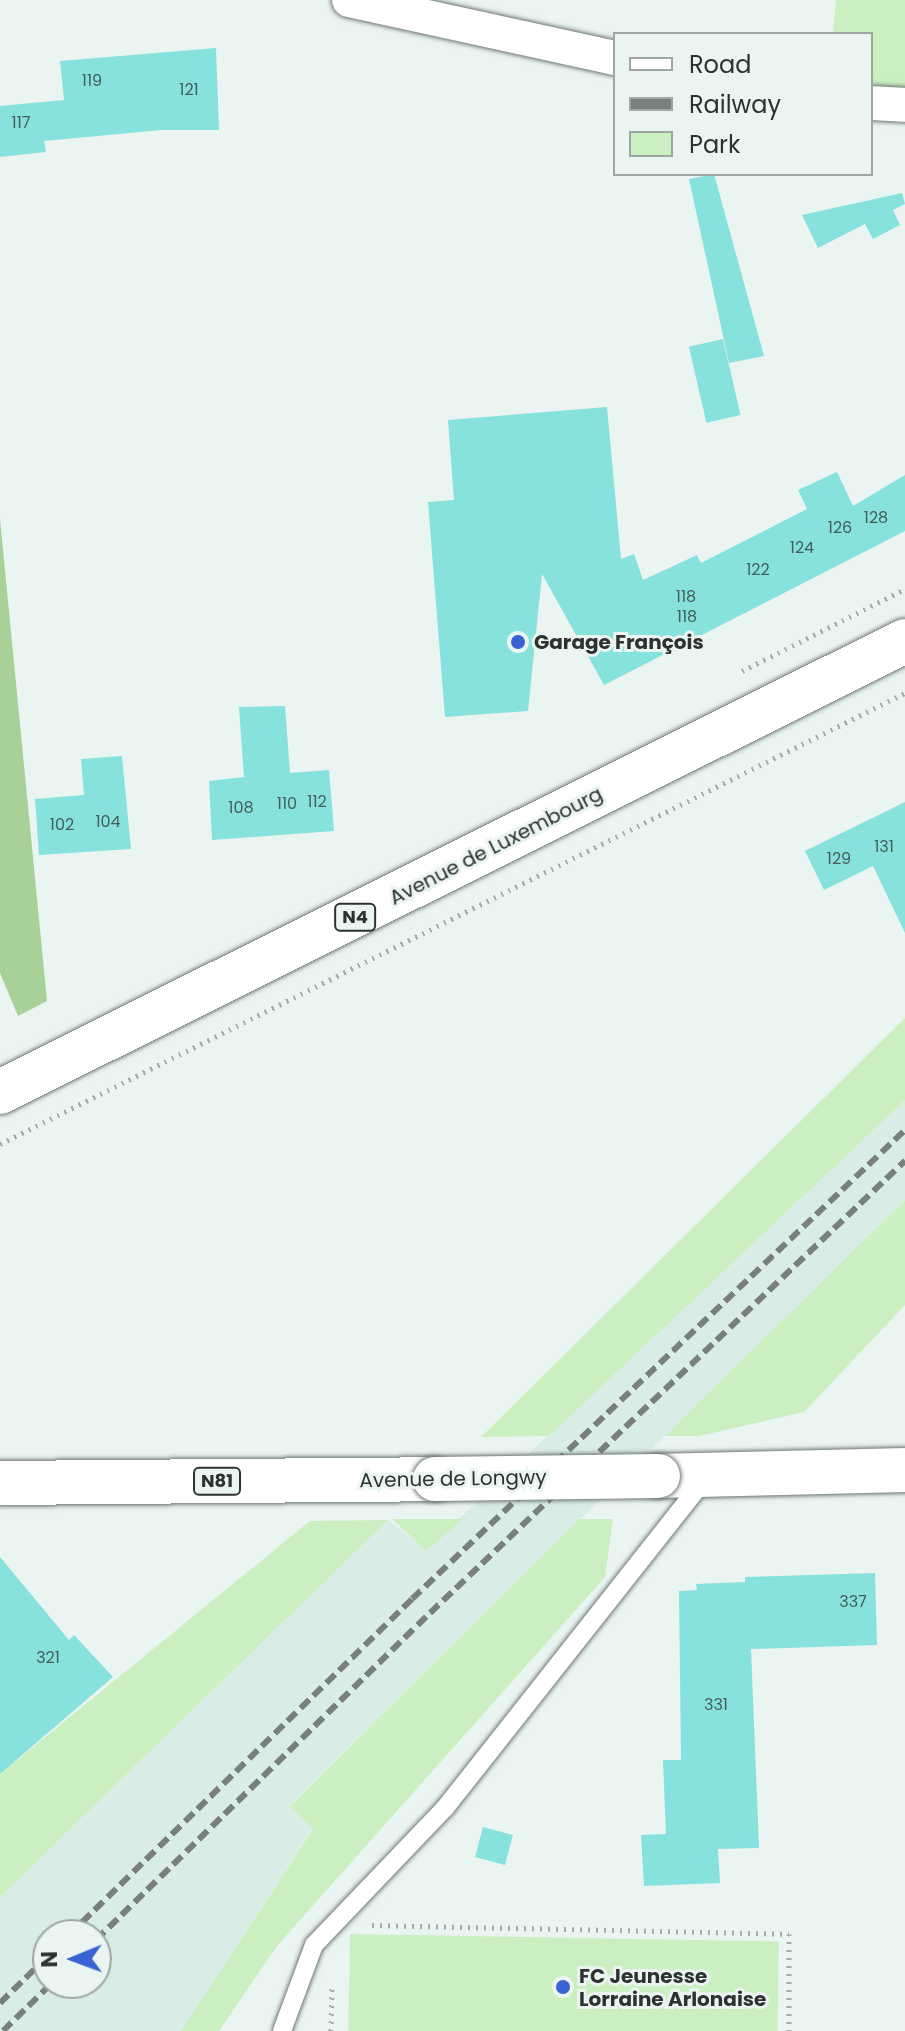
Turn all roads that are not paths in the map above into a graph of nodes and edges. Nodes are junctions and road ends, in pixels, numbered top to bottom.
1 (349, 0) edge
2 (613, 58) edge
3 (873, 103) edge
4 (905, 105) edge
5 (905, 641) edge
6 (0, 1092) edge
7 (905, 1470) edge
8 (708, 1475) junction
9 (0, 1483) edge
10 (282, 2031) edge

1 - 2 street
3 - 4 street
5 - 6 main road, Avenue de Luxembourg / N4
7 - 8 main road, Avenue de Longwy / N81
8 - 9 main road, Avenue de Longwy / N81, bridge
8 - 10 lane

